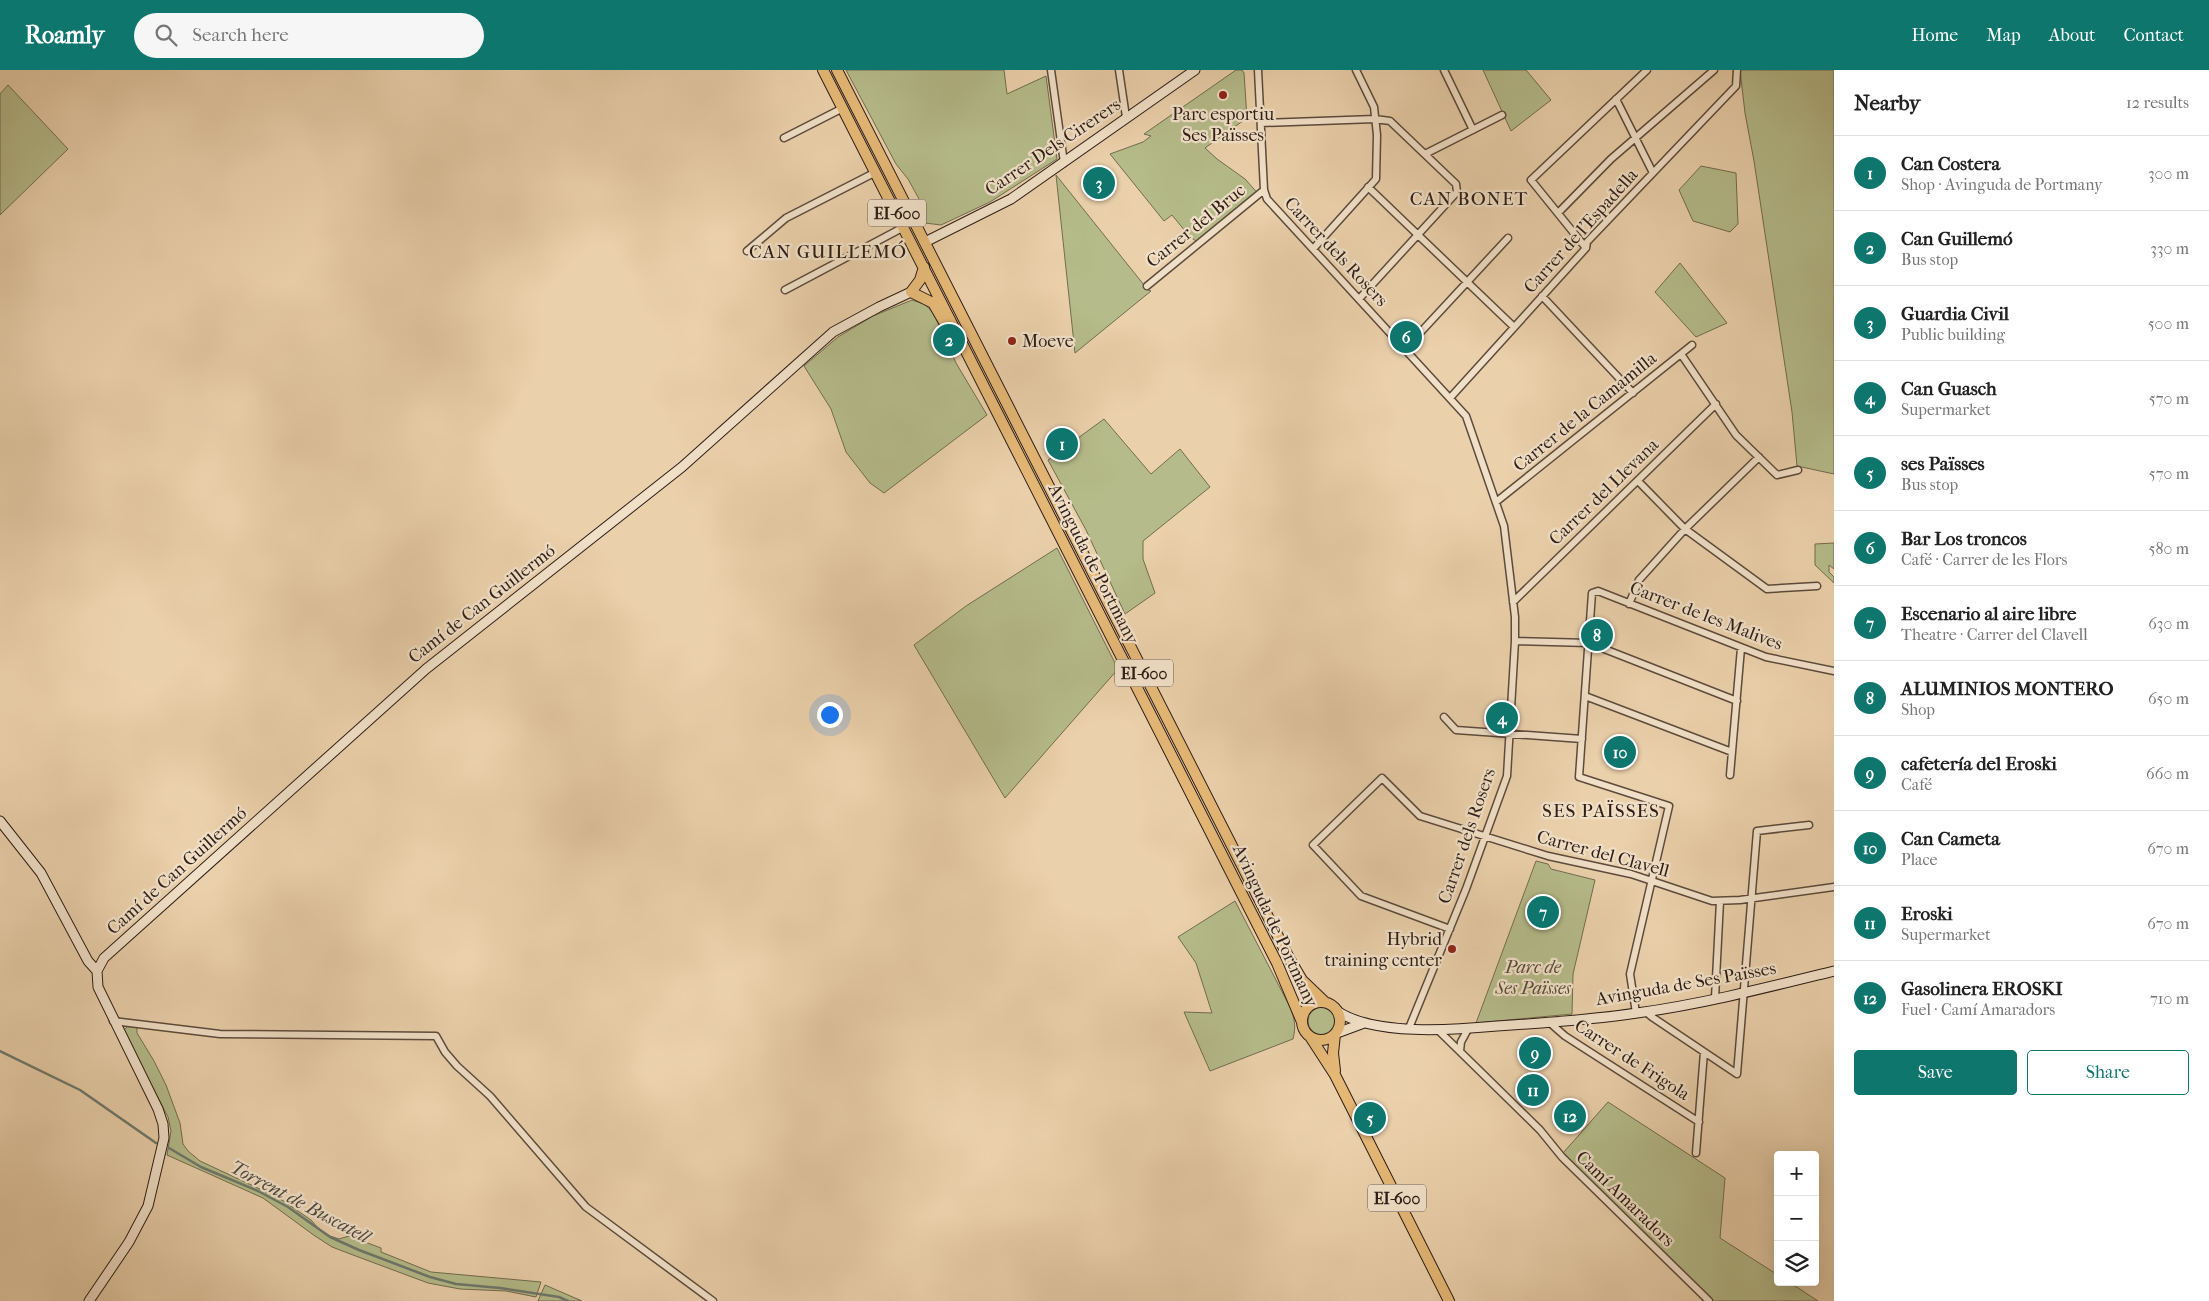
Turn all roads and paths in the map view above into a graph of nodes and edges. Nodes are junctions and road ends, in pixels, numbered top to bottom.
1 (823, 70) edge
2 (836, 70) edge
3 (1051, 70) edge
4 (1120, 70) edge
5 (1258, 70) edge
6 (1356, 70) edge
7 (1444, 70) edge
8 (1647, 70) edge
9 (1714, 70) edge
10 (1736, 70) edge
11 (1193, 71) edge
12 (1616, 99) junction
13 (843, 108) junction
14 (1502, 115) dead end
15 (1126, 118) junction
16 (1375, 119) junction
17 (1260, 123) junction
18 (1473, 130) junction
19 (784, 138) dead end
20 (1635, 138) junction
21 (1425, 154) junction
22 (1064, 163) junction
23 (876, 172) junction
24 (1653, 173) junction
25 (1368, 188) junction
26 (1264, 190) junction
27 (1558, 213) junction
28 (904, 227) junction
29 (1418, 235) junction
30 (1508, 238) dead end
31 (925, 242) junction
32 (1586, 248) junction
33 (1313, 249) junction
34 (747, 251) dead end
35 (924, 267) junction
36 (1467, 282) junction
37 (1147, 286) dead end
38 (785, 290) dead end
39 (911, 292) junction
40 (1542, 296) junction
41 (1359, 299) junction
42 (1514, 327) junction
43 (1692, 345) dead end
44 (1405, 349) junction
45 (1681, 354) junction
46 (1633, 393) junction
47 (1450, 398) junction
48 (1716, 404) junction
49 (998, 412) junction
50 (1760, 458) junction
51 (1798, 470) dead end
52 (1638, 481) junction
53 (1496, 502) junction
54 (1685, 529) junction
55 (1818, 586) dead end
56 (1513, 602) junction
57 (1629, 604) junction
58 (1515, 641) junction
59 (1589, 643) junction
60 (1741, 648) junction
61 (1834, 671) edge
62 (1585, 696) junction
63 (1736, 701) junction
64 (1444, 717) dead end
65 (1508, 732) junction
66 (1582, 739) junction
67 (1732, 752) junction
68 (1730, 775) dead end
69 (0, 821) edge
70 (1809, 825) dead end
71 (1485, 838) junction
72 (1652, 881) junction
73 (1834, 887) edge
74 (1751, 898) junction
75 (1720, 901) junction
76 (1450, 929) junction
77 (97, 970) junction
78 (1834, 972) edge
79 (1744, 993) junction
80 (1715, 998) junction
81 (1324, 1002) junction
82 (1337, 1011) junction
83 (1646, 1012) junction
84 (1636, 1013) junction
85 (113, 1021) junction
86 (1302, 1022) junction
87 (1549, 1022) junction
88 (1364, 1023) junction
89 (1410, 1028) junction
90 (1468, 1029) junction
91 (1438, 1030) junction
92 (1336, 1034) junction
93 (1311, 1038) junction
94 (1460, 1052) junction
95 (1704, 1052) junction
96 (1335, 1074) junction
97 (1699, 1122) junction
98 (1696, 1153) dead end
99 (89, 1301) edge
100 (713, 1301) edge
101 (1449, 1301) edge
102 (1709, 1301) edge

1 - 13 main road, Avinguda de Portmany / EI-600
2 - 31 main road, Avinguda de Portmany / EI-600
3 - 22 street
4 - 15 street
5 - 17 street, Carrer dels Rosers
6 - 16 street
7 - 18 street
8 - 12 street
9 - 20 street
10 - 24 street, Carrer de l'Espadella
11 - 15 street, Carrer Dels Cirerers
12 - 20 street
12 - 27 street
13 - 19 street
13 - 23 main road, Avinguda de Portmany / EI-600
14 - 18 street
15 - 22 street, Carrer Dels Cirerers
16 - 17 street
16 - 21 street
16 - 25 street
17 - 26 street, Carrer dels Rosers
18 - 21 street
20 - 24 street
20 - 27 street
21 - 29 street
22 - 31 street, Carrer Dels Cirerers
23 - 28 main road, Avinguda de Portmany / EI-600
23 - 34 street
24 - 32 street, Carrer de l'Espadella
25 - 29 street
25 - 33 street
26 - 33 street, Carrer dels Rosers
26 - 37 street, Carrer del Bruc
27 - 32 street
28 - 35 main road, Avinguda de Portmany / EI-600
28 - 38 street
29 - 36 street
29 - 41 street
30 - 36 street
31 - 81 main road, Avinguda de Portmany / EI-600
32 - 40 street, Carrer de l'Espadella
33 - 41 street, Carrer dels Rosers
35 - 39 main road
35 - 49 main road, Avinguda de Portmany / EI-600
36 - 42 street
36 - 44 street
39 - 49 main road
39 - 77 street, Camí de Can Guillermó
40 - 42 street, Carrer de l'Espadella
40 - 46 street
41 - 44 street, Carrer dels Rosers
42 - 47 street, Carrer de l'Espadella
43 - 45 street, Carrer de la Camamilla
44 - 47 street, Carrer dels Rosers
45 - 46 street, Carrer de la Camamilla
45 - 48 street
46 - 53 street, Carrer de la Camamilla
47 - 53 street, Carrer dels Rosers
48 - 50 street
48 - 52 street, Carrer del Llevana
49 - 86 main road, Avinguda de Portmany / EI-600
50 - 51 street
50 - 54 street
52 - 54 street
52 - 56 street, Carrer del Llevana
53 - 56 street, Carrer dels Rosers
54 - 55 street
54 - 57 street
56 - 58 street, Carrer dels Rosers
57 - 59 street, Carrer de les Malives
57 - 60 street, Carrer de les Malives
58 - 59 street
58 - 65 street, Carrer dels Rosers
59 - 62 street
59 - 63 street
60 - 61 street, Carrer de les Malives
60 - 63 street
62 - 66 street
62 - 67 street
63 - 67 street
64 - 65 street
65 - 66 street
65 - 71 street, Carrer dels Rosers
66 - 72 street
67 - 68 street
69 - 77 street
70 - 74 street
71 - 72 street, Carrer del Clavell
71 - 76 street, Carrer dels Rosers
71 - 76 street, Carrer del Clavell
72 - 75 street, Carrer del Clavell
72 - 84 street
73 - 74 street, Carrer del Clavell
74 - 75 street, Carrer del Clavell
74 - 79 street
75 - 80 street
76 - 89 street, Carrer dels Rosers
77 - 85 street
78 - 79 street, Avinguda de Ses Païsses
79 - 80 street, Avinguda de Ses Païsses
79 - 95 street
80 - 83 street, Avinguda de Ses Païsses
81 - 82 main road, EI-600
81 - 86 main road
82 - 88 street, Avinguda de Ses Païsses
82 - 92 main road, EI-600
83 - 84 street, Avinguda de Ses Païsses
83 - 95 street
84 - 87 street, Avinguda de Ses Païsses
85 - 99 street
85 - 100 street
86 - 93 main road, EI-600
87 - 90 street, Avinguda de Ses Païsses
87 - 97 street, Carrer de Frigola
88 - 89 street, Avinguda de Ses Païsses
88 - 92 street, Avinguda de Ses Païsses
89 - 91 street, Avinguda de Ses Païsses
90 - 91 street, Avinguda de Ses Païsses
90 - 94 street
91 - 94 street, Camí Amaradors
92 - 93 main road
92 - 96 main road, EI-600
93 - 96 main road, EI-600
94 - 102 street, Camí Amaradors
95 - 97 street
96 - 101 main road, EI-600
97 - 98 street

